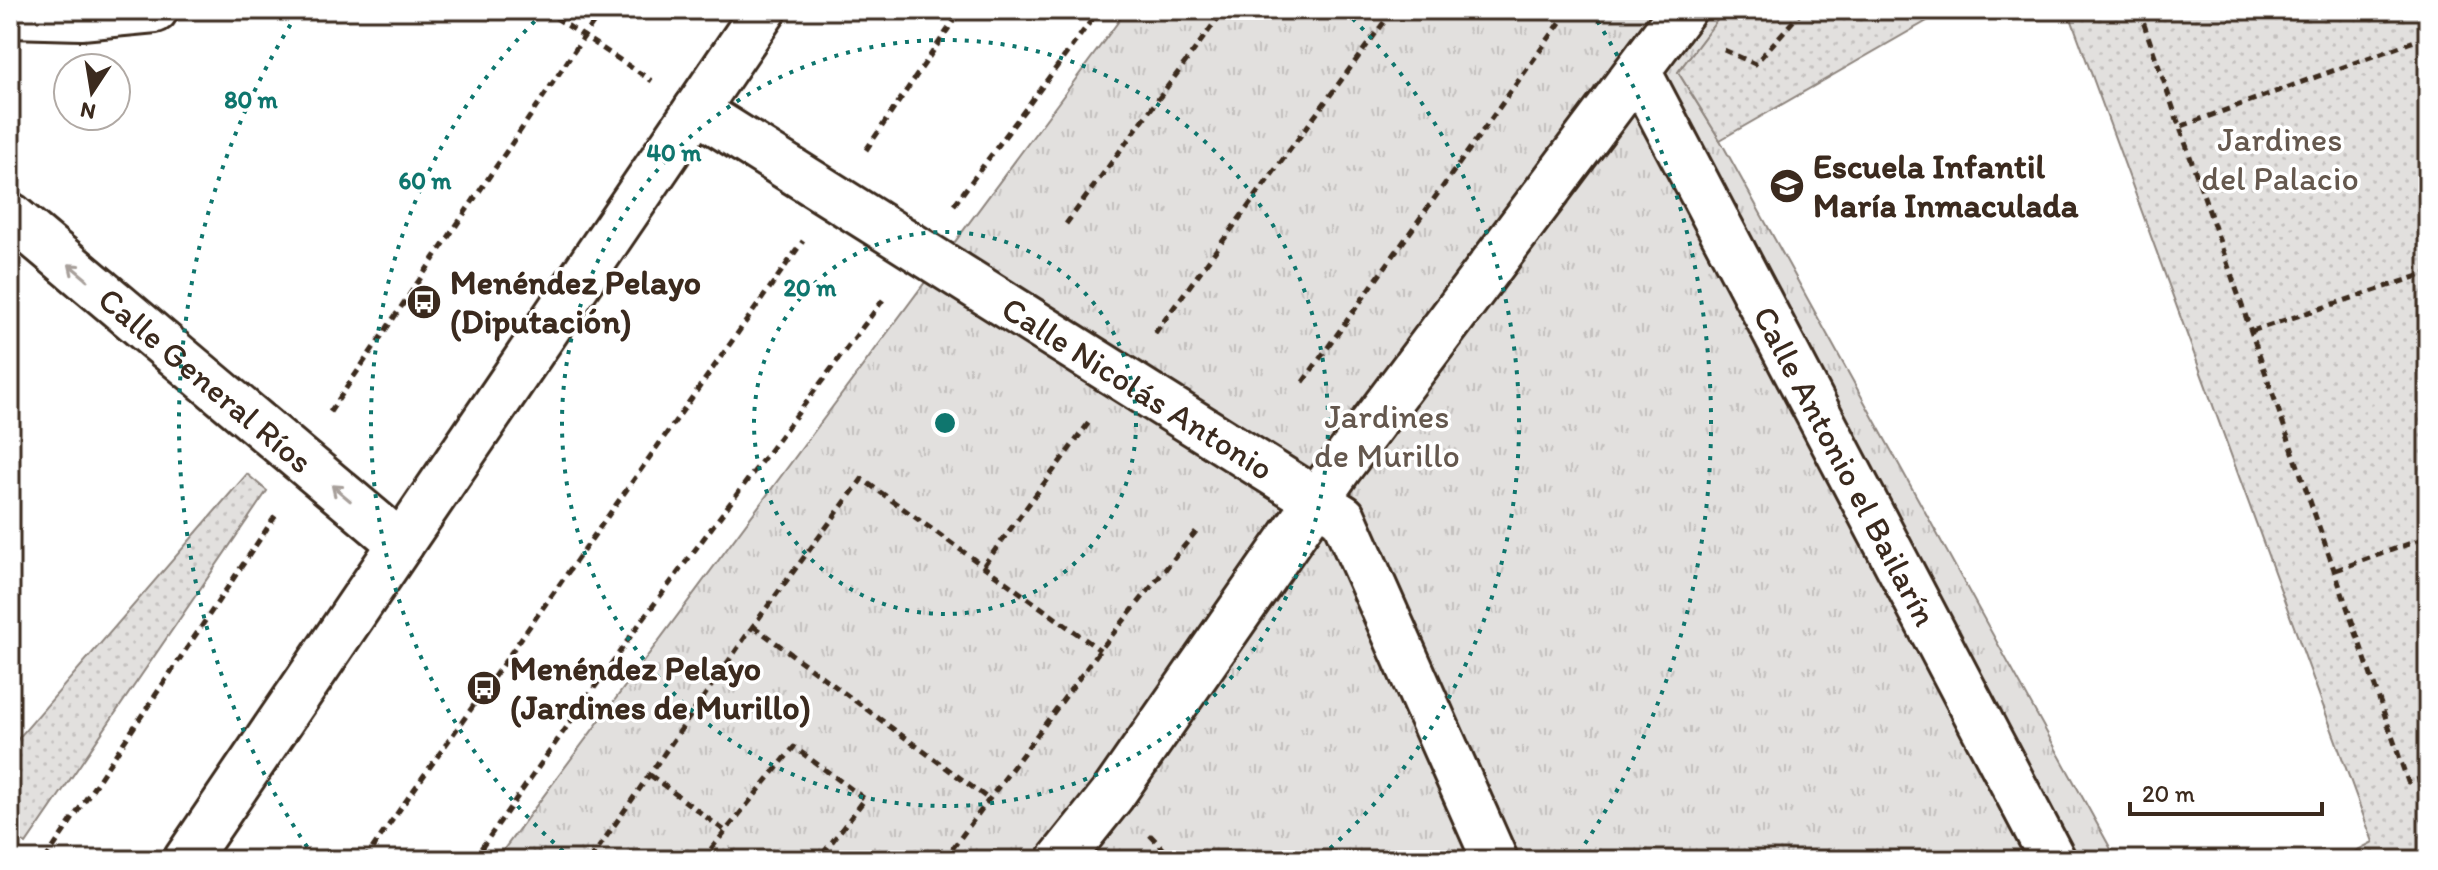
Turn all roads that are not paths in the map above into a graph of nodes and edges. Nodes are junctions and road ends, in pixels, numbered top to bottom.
1 (155, 10) edge
2 (764, 10) edge
3 (10, 15) edge
4 (1676, 19) edge
5 (1638, 71) junction
6 (696, 110) junction
7 (10, 215) edge
8 (1317, 500) junction
9 (401, 544) junction
10 (186, 860) edge
11 (1060, 860) edge
12 (1495, 860) edge
13 (2053, 860) edge

1 - 3 street
2 - 6 street
4 - 5 street
5 - 8 street
5 - 13 street, Calle Antonio el Bailarín
6 - 8 street, Calle Nicolás Antonio
6 - 9 street
9 -> 7 street, Calle General Ríos
8 - 11 street
8 - 12 street, Calle Nicolás Antonio
9 - 10 street

